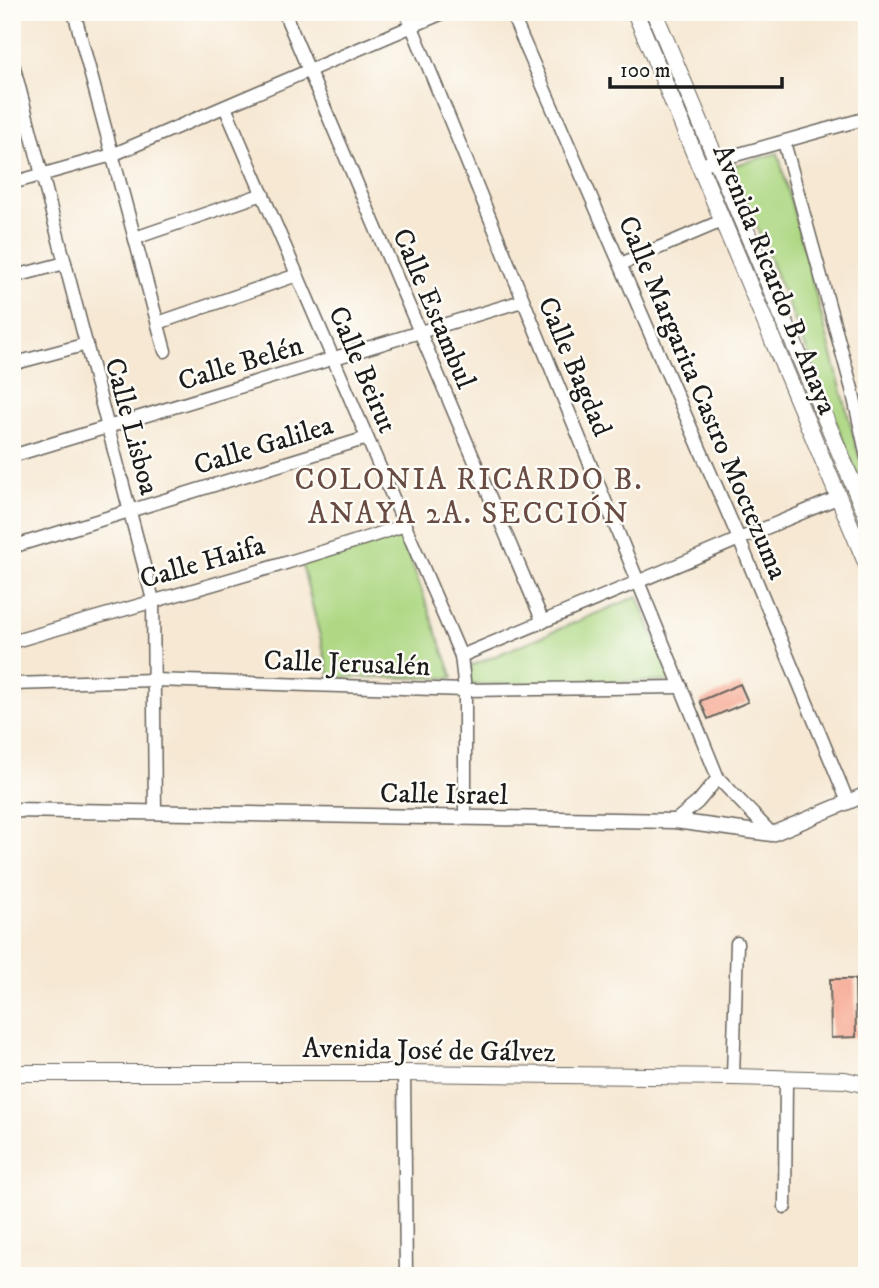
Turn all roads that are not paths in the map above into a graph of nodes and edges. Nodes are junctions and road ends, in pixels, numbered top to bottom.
1 (74, 12) edge
2 (284, 12) edge
3 (406, 12) edge
4 (445, 12) edge
5 (511, 12) edge
6 (635, 12) edge
7 (654, 12) edge
8 (413, 27) junction
9 (673, 58) junction
10 (12, 60) edge
11 (658, 64) junction
12 (311, 72) junction
13 (17, 99) edge
14 (225, 107) junction
15 (867, 118) edge
16 (784, 142) junction
17 (111, 155) junction
18 (718, 161) junction
19 (700, 165) junction
20 (42, 175) junction
21 (12, 183) edge
22 (263, 194) junction
23 (723, 220) junction
24 (135, 238) junction
25 (65, 263) junction
26 (621, 264) junction
27 (298, 275) junction
28 (12, 277) edge
29 (522, 301) junction
30 (158, 323) junction
31 (419, 333) junction
32 (87, 344) junction
33 (165, 351) dead end
34 (333, 359) junction
35 (12, 364) edge
36 (867, 385) edge
37 (852, 388) junction
38 (108, 428) junction
39 (368, 439) junction
40 (12, 456) edge
41 (867, 457) edge
42 (837, 498) junction
43 (130, 510) junction
44 (867, 517) edge
45 (405, 525) junction
46 (739, 539) junction
47 (12, 547) edge
48 (866, 564) edge
49 (639, 581) junction
50 (153, 600) junction
51 (543, 622) junction
52 (12, 642) edge
53 (461, 656) junction
54 (154, 680) junction
55 (12, 684) edge
56 (681, 687) junction
57 (466, 690) junction
58 (718, 778) junction
59 (867, 794) edge
60 (848, 802) junction
61 (12, 810) edge
62 (155, 813) junction
63 (465, 817) junction
64 (675, 821) junction
65 (772, 834) junction
66 (737, 943) dead end
67 (867, 1071) edge
68 (12, 1073) edge
69 (404, 1073) junction
70 (733, 1077) junction
71 (786, 1079) junction
72 (845, 1080) junction
73 (867, 1085) edge
74 (785, 1207) dead end
75 (406, 1276) edge

1 - 17 street
2 - 12 street, Calle Estambul
3 - 8 street, Calle Bagdad
4 - 8 street
5 - 26 street, Calle Margarita Castro Moctezuma
6 - 11 main road, Avenida Ricardo B. Anaya
7 - 9 main road, Avenida Ricardo B. Anaya
8 - 12 street
8 - 29 street, Calle Bagdad
9 - 11 main road
9 - 18 main road, Avenida Ricardo B. Anaya
10 - 13 street, Calle Lisboa
11 - 19 main road, Avenida Ricardo B. Anaya
12 - 14 street
12 - 31 street, Calle Estambul
13 - 20 street, Calle Lisboa
14 - 17 street
14 - 22 street, Calle Beirut
15 - 16 street
16 - 18 street
16 - 37 street
17 - 20 street
17 - 24 street
18 - 19 street
18 - 44 main road, Avenida Ricardo B. Anaya
19 - 23 main road, Avenida Ricardo B. Anaya
20 - 21 street
20 - 25 street, Calle Lisboa
22 - 24 street
22 - 27 street, Calle Beirut
23 - 26 street
23 - 42 main road, Avenida Ricardo B. Anaya
24 - 30 street
25 - 28 street
25 - 32 street, Calle Lisboa
26 - 46 street, Calle Margarita Castro Moctezuma
27 - 30 street
27 - 34 street, Calle Beirut
29 - 31 street, Calle Belén
29 - 49 street, Calle Bagdad
30 - 33 street
31 - 34 street, Calle Belén
31 - 51 street, Calle Estambul
32 - 35 street
32 - 38 street, Calle Lisboa
34 - 38 street, Calle Belén
34 - 39 street, Calle Beirut
36 - 37 street
37 - 41 street
38 - 40 street, Calle Belén
38 - 43 street, Calle Lisboa
39 - 43 street, Calle Galilea
39 - 45 street, Calle Beirut
42 - 46 street
42 - 48 main road, Avenida Ricardo B. Anaya
43 - 47 street, Calle Galilea
43 - 50 street, Calle Lisboa
45 - 50 street, Calle Haifa
45 - 53 street, Calle Beirut
46 - 49 street
46 - 60 street, Calle Margarita Castro Moctezuma
49 - 51 street
49 - 56 street, Calle Bagdad
50 - 52 street, Calle Haifa
50 - 54 street, Calle Lisboa
51 - 53 street
53 - 57 street, Calle Beirut
54 - 55 street, Calle Jerusalén
54 - 57 street, Calle Jerusalén
54 - 62 street, Calle Lisboa
56 - 57 street, Calle Jerusalén
56 - 58 street, Calle Bagdad
57 - 63 street, Calle Beirut
58 - 64 street
58 - 65 street, Calle Bagdad
59 - 60 street
60 - 65 street
61 - 62 street, Calle Israel
62 - 63 street, Calle Israel
63 - 64 street, Calle Israel
64 - 65 street, Calle Israel
66 - 70 street
67 - 72 main road, Avenida José de Gálvez
68 - 69 main road, Avenida José de Gálvez
69 - 70 main road, Avenida José de Gálvez
69 - 75 street
70 - 71 main road, Avenida José de Gálvez
71 - 72 main road, Avenida José de Gálvez
71 - 74 street
72 - 73 main road, Avenida José de Gálvez

